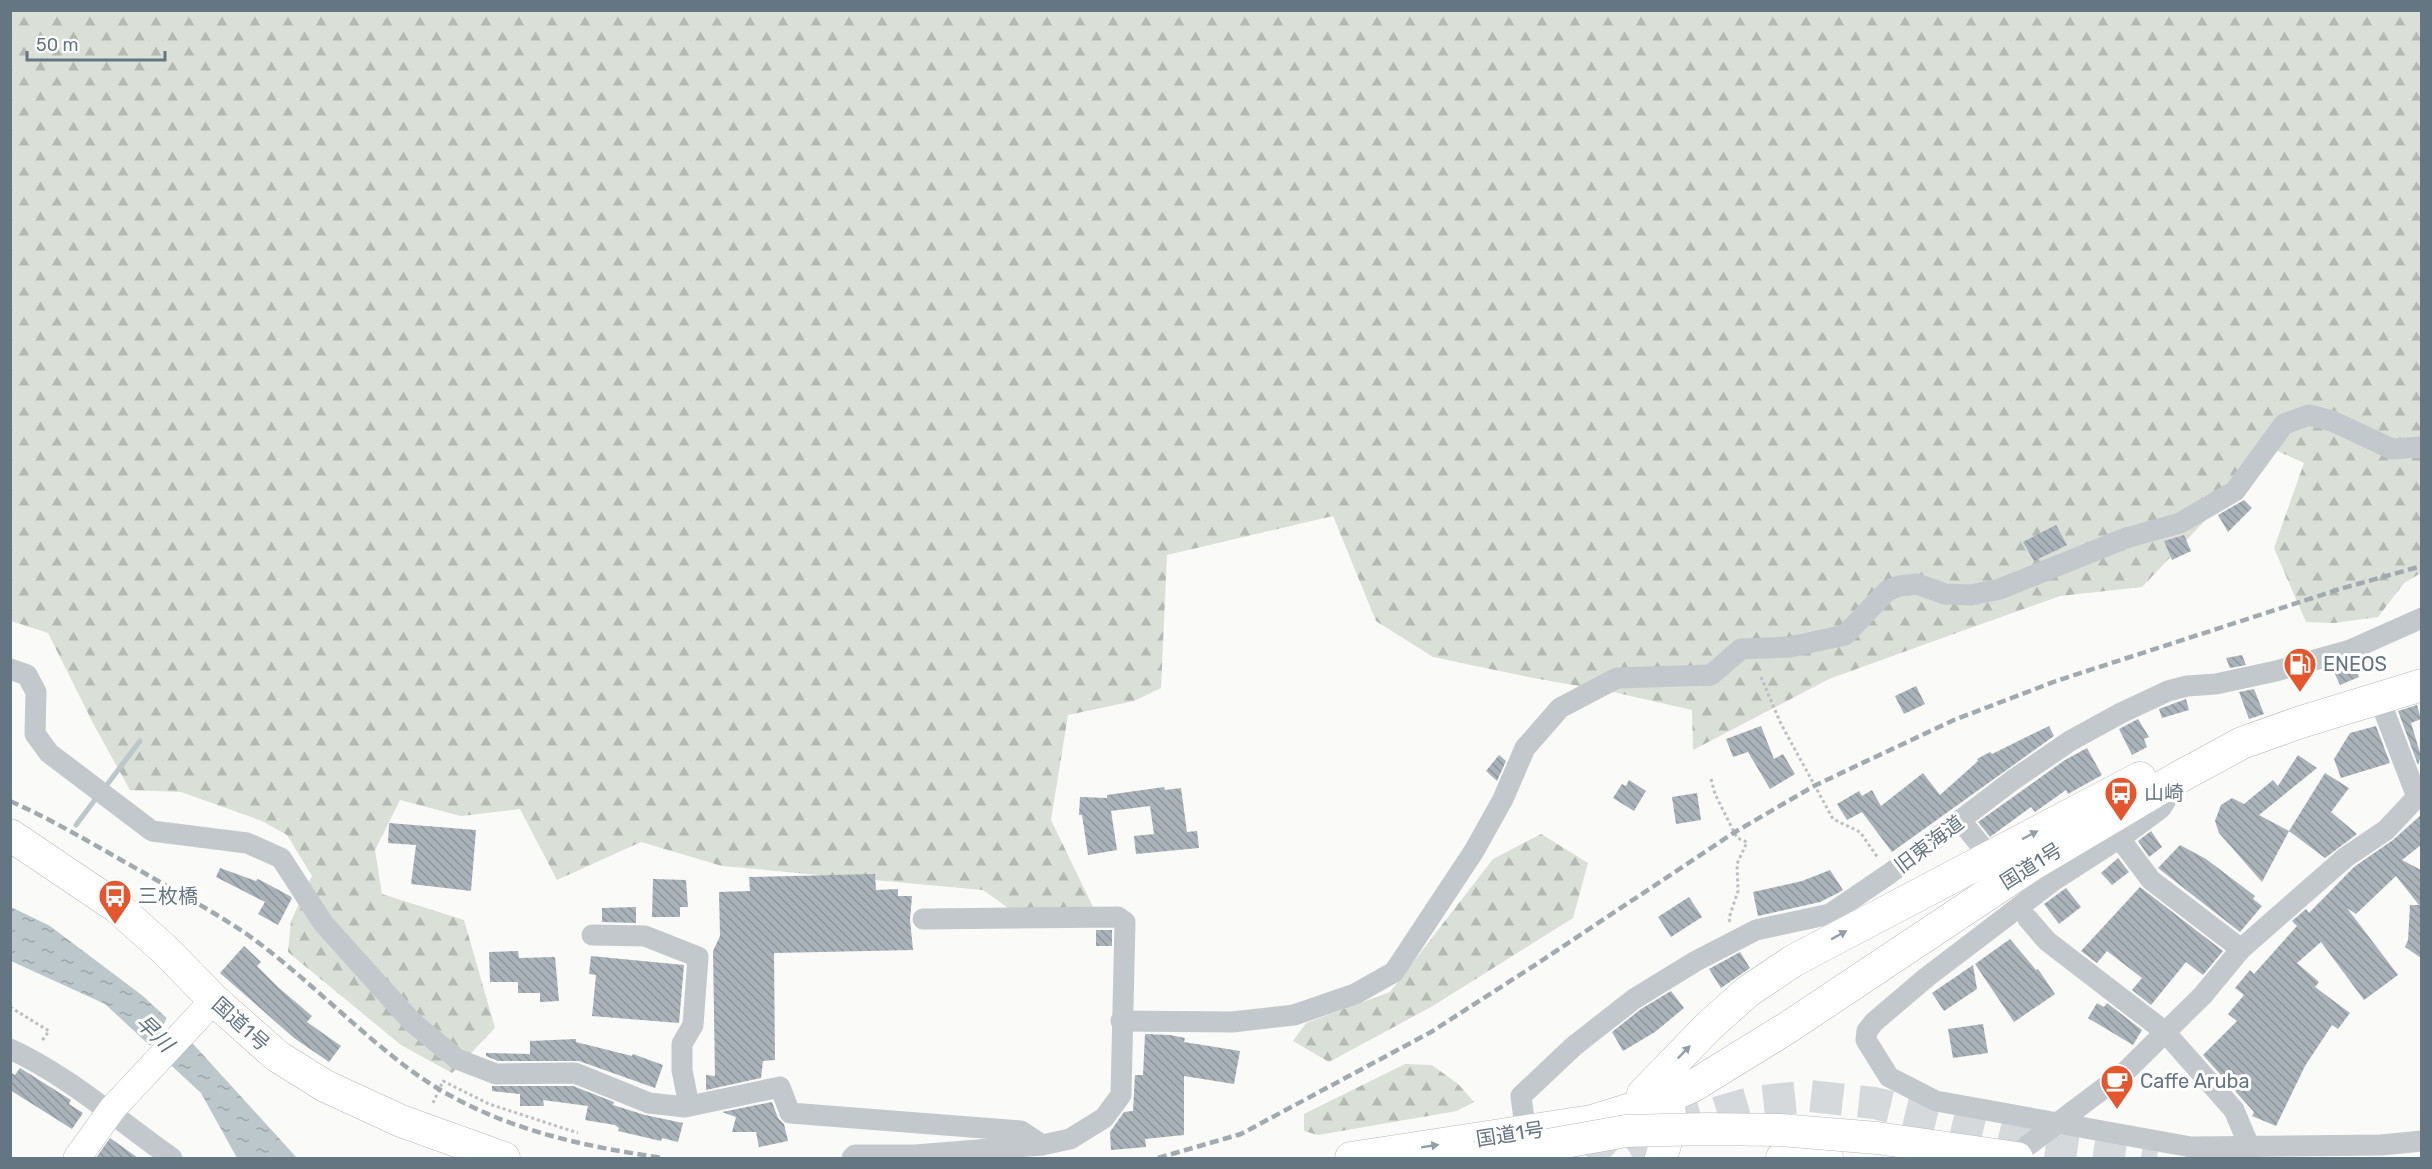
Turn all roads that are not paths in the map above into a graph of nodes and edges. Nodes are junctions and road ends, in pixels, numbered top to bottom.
1 (2421, 447) edge
2 (2421, 618) edge
3 (10, 669) edge
4 (2421, 685) edge
5 (2379, 698) junction
6 (2242, 743) junction
7 (2181, 776) junction
8 (2419, 798) edge
9 (1960, 820) junction
10 (10, 835) edge
11 (2120, 839) junction
12 (1983, 848) dead end
13 (923, 919) dead end
14 (2028, 919) dead end
15 (592, 935) dead end
16 (2241, 949) junction
17 (208, 1006) junction
18 (1121, 1020) junction
19 (2164, 1031) junction
20 (10, 1049) edge
21 (1655, 1096) junction
22 (689, 1106) junction
23 (111, 1110) junction
24 (2056, 1124) junction
25 (2421, 1141) edge
26 (1042, 1145) junction
27 (1527, 1145) edge
28 (2022, 1152) edge
29 (2250, 1153) edge
30 (76, 1158) edge
31 (172, 1158) edge
32 (504, 1158) edge
33 (852, 1158) edge
34 (1351, 1158) edge
35 (1476, 1158) edge
36 (1551, 1158) edge
37 (1661, 1158) edge
38 (1782, 1158) edge
39 (1827, 1158) edge

1 - 18 street
2 - 9 street, 旧東海道
3 - 22 street
4 - 5 highway, 国道1号
5 - 6 highway, 国道1号
5 - 8 street
6 - 7 highway, 国道1号
21 -> 6 highway
7 - 11 street
7 - 21 highway, 国道1号
8 - 16 street
9 - 12 street
9 - 27 street, 旧東海道
10 - 17 highway, 国道1号
11 - 16 street
11 - 24 street
13 - 18 street
14 - 19 street
15 - 22 street
16 - 19 street
17 - 23 main road
17 - 32 highway, 国道1号
18 - 26 street
19 - 24 street
19 - 29 street
20 - 23 street
21 - 27 highway, 国道1号
21 - 36 highway, 国道1号
21 - 37 highway
22 - 26 street
23 - 30 main road
23 - 31 street
24 - 28 street
24 - 29 street
25 - 29 street
26 - 33 street
34 -> 27 highway, 国道1号
28 - 35 highway, bridge
38 - 39 highway

